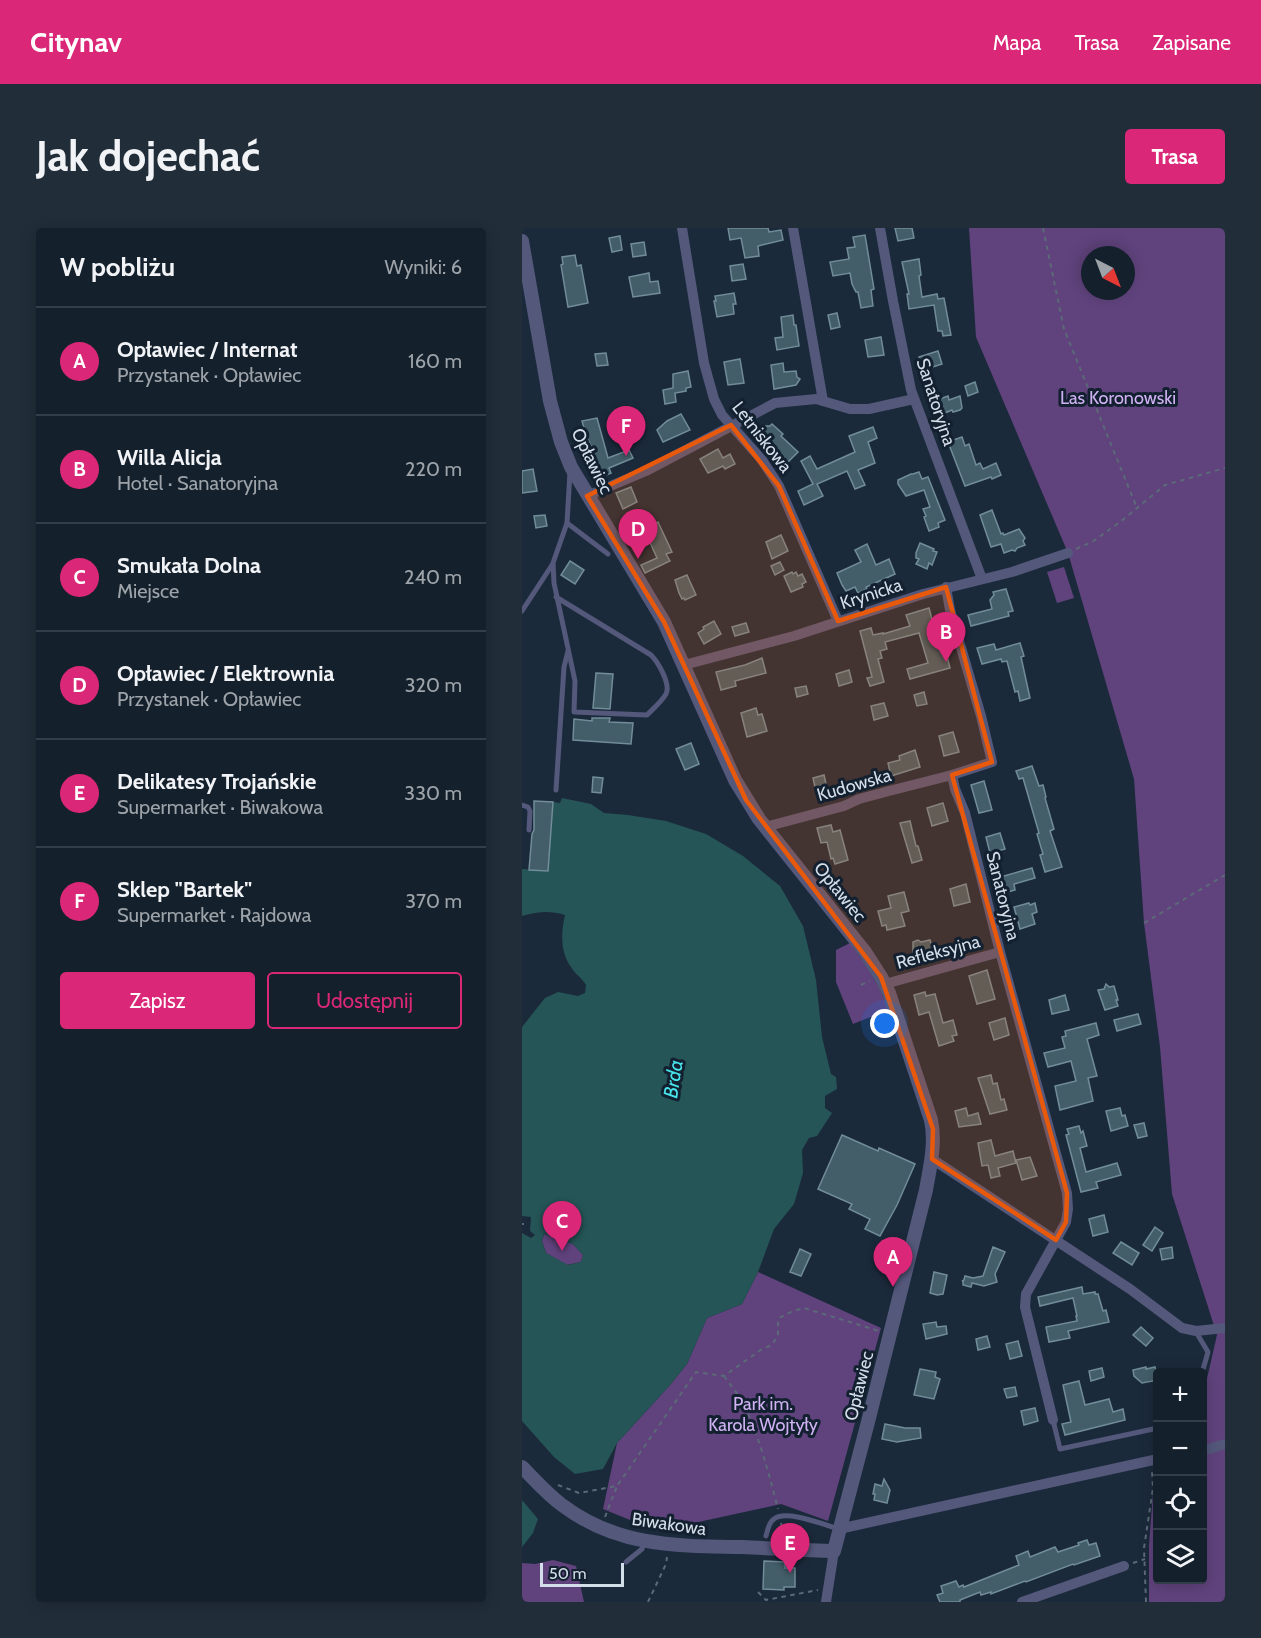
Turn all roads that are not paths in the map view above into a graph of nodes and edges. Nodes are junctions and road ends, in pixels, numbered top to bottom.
1 (682, 228) edge
2 (793, 228) edge
3 (880, 228) edge
4 (522, 241) edge
5 (525, 271) edge
6 (914, 399) junction
7 (823, 401) junction
8 (731, 425) junction
9 (571, 467) junction
10 (587, 496) junction
11 (567, 523) junction
12 (1068, 553) road end
13 (608, 554) dead end
14 (553, 563) junction
15 (982, 579) junction
16 (946, 587) junction
17 (556, 597) junction
18 (522, 611) edge
19 (838, 621) junction
20 (568, 650) junction
21 (684, 666) junction
22 (952, 775) junction
23 (556, 790) dead end
24 (522, 805) edge
25 (765, 827) junction
26 (529, 830) dead end
27 (1000, 952) junction
28 (885, 984) junction
29 (932, 1160) junction
30 (1056, 1240) junction
31 (1225, 1328) edge
32 (1196, 1330) junction
33 (1204, 1368) edge
34 (1053, 1420) joint
35 (1153, 1429) edge
36 (1225, 1444) edge
37 (1207, 1450) edge
38 (1153, 1460) edge
39 (522, 1467) edge
40 (839, 1529) junction
41 (766, 1536) dead end
42 (644, 1541) junction
43 (834, 1551) junction
44 (626, 1562) dead end
45 (1124, 1566) dead end
46 (826, 1602) edge
47 (1022, 1602) edge

1 - 8 street, Letniskowa
2 - 7 street
3 - 6 street, Sanatoryjna
4 - 5 street, Opławiec
5 - 9 street, Opławiec
6 - 7 street
6 - 15 street, Sanatoryjna
7 - 8 street
8 - 10 street
8 - 19 street, Letniskowa
9 - 10 street, Opławiec
9 - 11 lane
10 - 21 street, Opławiec
11 - 13 lane
11 - 14 lane
12 - 15 street, Krynicka
14 - 17 lane
14 - 18 lane
15 - 16 street, Krynicka
16 - 19 street, Krynicka
16 - 22 street
17 - 20 lane
17 - 20 lane
19 - 21 street, Krynicka
20 - 23 lane
21 - 25 street, Opławiec
22 - 25 street, Kudowska
22 - 27 street, Sanatoryjna
24 - 26 lane
25 - 28 street, Opławiec
27 - 28 street, Refleksyjna
27 - 30 street, Sanatoryjna
28 - 29 street, Opławiec
29 - 30 street
29 - 40 street, Opławiec
30 - 32 street
30 - 34 street, Sanatoryjna
31 - 32 street
32 - 33 lane
34 - 35 lane
36 - 37 street
38 - 40 street
39 - 42 street, Biwakowa
40 - 41 lane
40 - 43 street, Opławiec
42 - 43 street, Biwakowa
42 - 44 lane
43 - 46 street, Opławiec
45 - 47 street

